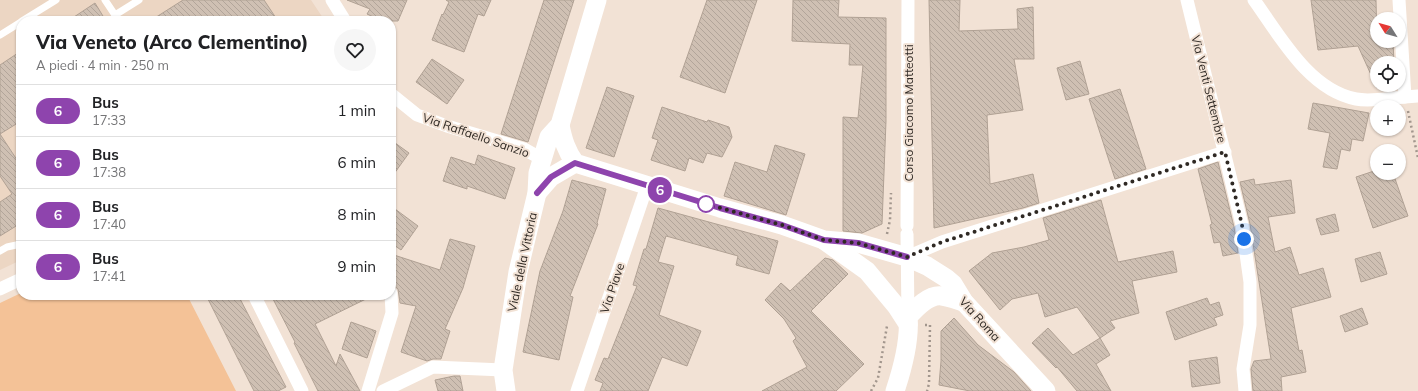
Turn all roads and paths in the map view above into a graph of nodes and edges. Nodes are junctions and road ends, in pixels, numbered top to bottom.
1 (56, 0) edge
2 (105, 0) edge
3 (139, 0) edge
4 (332, 0) edge
5 (597, 0) edge
6 (908, 0) edge
7 (1187, 0) edge
8 (1254, 0) edge
9 (1399, 0) edge
10 (31, 16) edge
11 (116, 16) edge
12 (119, 16) edge
13 (343, 16) edge
14 (16, 26) edge
15 (0, 35) edge
16 (1411, 96) edge
17 (396, 98) edge
18 (560, 125) junction
19 (1225, 152) junction
20 (1418, 158) edge
21 (542, 159) junction
22 (575, 163) junction
23 (646, 186) junction
24 (891, 189) dead end
25 (537, 193) junction
26 (824, 240) junction
27 (16, 245) edge
28 (887, 250) junction
29 (0, 251) edge
30 (907, 257) junction
31 (16, 281) edge
32 (0, 289) edge
33 (886, 294) junction
34 (256, 300) edge
35 (391, 300) edge
36 (964, 302) junction
37 (908, 320) junction
38 (887, 326) dead end
39 (503, 370) junction
40 (302, 391) edge
41 (368, 391) edge
42 (383, 391) edge
43 (506, 391) edge
44 (577, 391) edge
45 (895, 391) edge
46 (1046, 391) edge
47 (1245, 391) edge

1 - 10 lane
2 - 11 lane
3 - 12 lane
4 - 13 street
5 - 18 main road, Viale della Vittoria
6 - 30 street, Corso Giacomo Matteotti
7 - 19 street, Via Venti Settembre
8 - 16 street
9 - 16 street
14 - 15 lane
16 - 20 path
17 - 21 street, Via Raffaello Sanzio
18 - 21 main road, Viale della Vittoria
18 - 22 main road
19 - 30 street
19 - 47 street, Via Venti Settembre
21 - 25 main road, Viale della Vittoria
22 - 23 main road
22 - 25 main road
23 - 26 main road
23 - 44 street, Via Piave
24 - 28 path
25 - 39 main road, Viale della Vittoria
26 - 28 main road, Via Roma
26 - 33 main road
27 - 29 lane
28 - 30 main road, Via Roma
30 - 36 main road, Via Roma
30 - 37 street, Corso Giacomo Matteotti
31 - 32 street
33 - 37 main road
33 - 38 path
34 - 40 street
35 - 41 street
36 - 37 main road
36 - 46 main road, Via Roma
37 - 45 main road
39 - 42 street
39 - 43 main road, Viale della Vittoria

